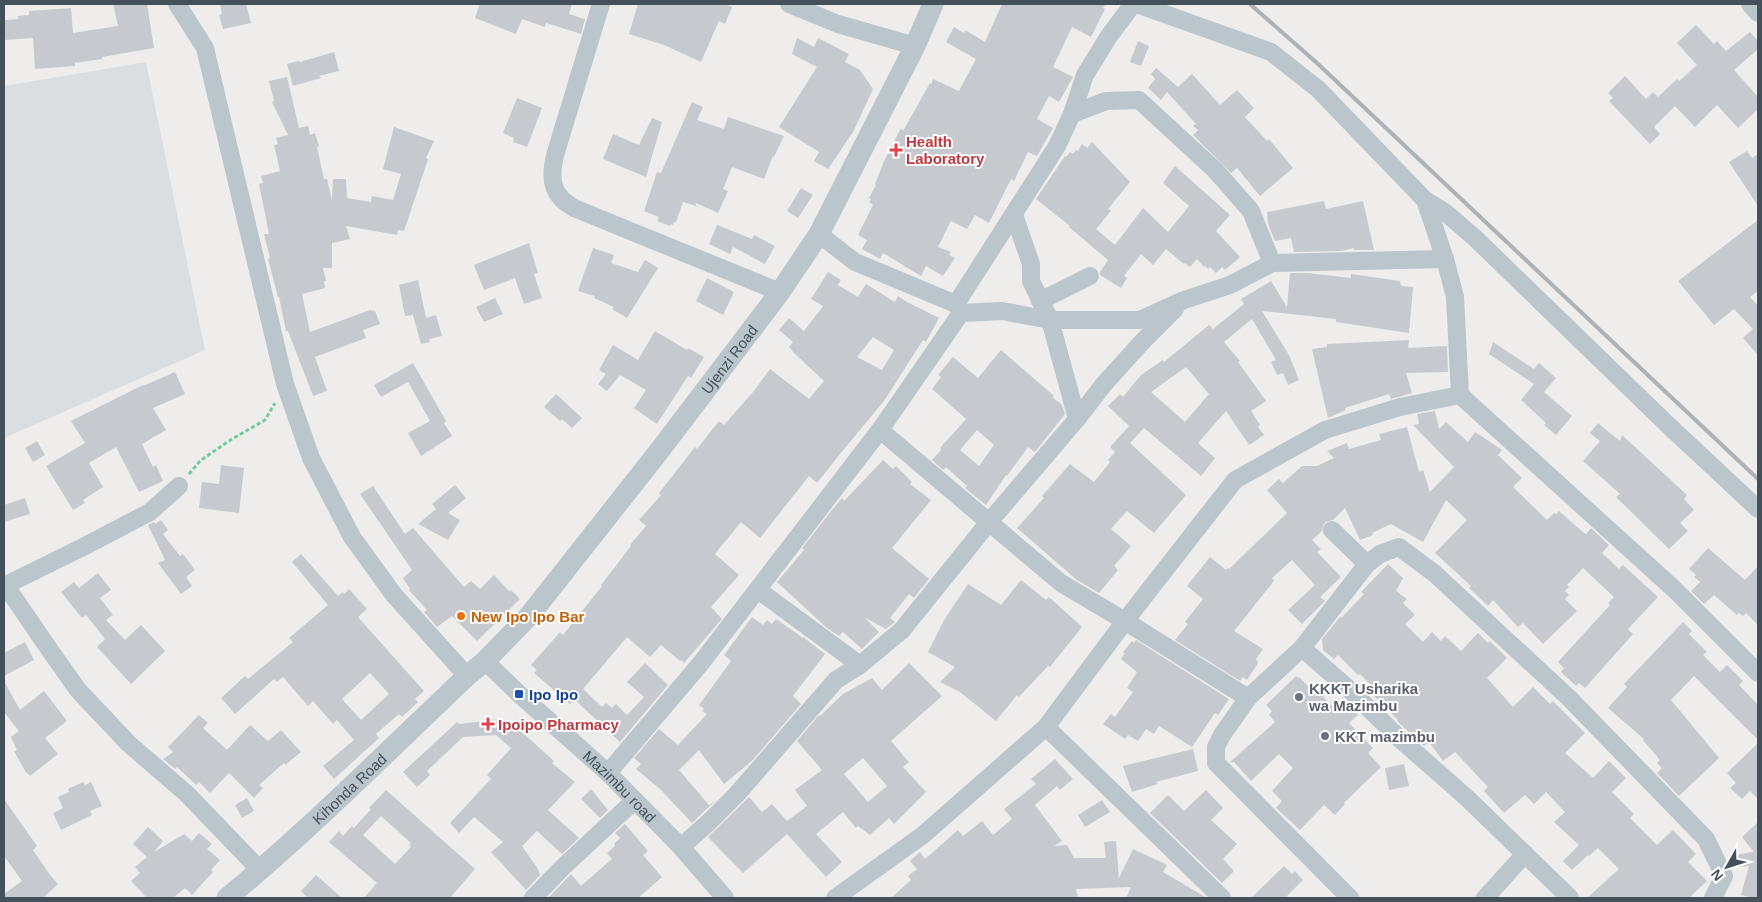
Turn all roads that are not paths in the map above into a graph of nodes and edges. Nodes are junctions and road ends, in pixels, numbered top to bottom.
1 (177, 4) edge
2 (601, 4) edge
3 (789, 4) edge
4 (933, 4) edge
5 (1133, 4) edge
6 (1137, 4) edge
7 (1750, 4) edge
8 (1758, 13) edge
9 (914, 46) junction
10 (1072, 114) junction
11 (1425, 200) junction
12 (1014, 215) junction
13 (820, 234) junction
14 (1445, 259) junction
15 (1272, 263) junction
16 (1090, 276) dead end
17 (780, 292) junction
18 (1184, 300) junction
19 (1040, 301) junction
20 (958, 309) junction
21 (1050, 320) junction
22 (1460, 395) junction
23 (1078, 419) junction
24 (880, 430) junction
25 (179, 486) road end
26 (1758, 509) edge
27 (989, 522) junction
28 (1332, 530) dead end
29 (1367, 564) junction
30 (5, 586) edge
31 (758, 590) junction
32 (1125, 621) junction
33 (1302, 648) junction
34 (485, 661) junction
35 (860, 665) junction
36 (1758, 673) edge
37 (467, 676) junction
38 (1248, 698) junction
39 (1046, 728) junction
40 (608, 773) junction
41 (634, 801) junction
42 (681, 847) junction
43 (1525, 854) junction
44 (260, 870) junction
45 (227, 898) edge
46 (533, 898) edge
47 (725, 898) edge
48 (835, 898) edge
49 (1222, 898) edge
50 (1350, 898) edge
51 (1485, 898) edge
52 (1570, 898) edge
53 (1713, 898) edge

1 - 37 street
2 - 17 street
3 - 9 street
4 - 9 street, Ujenzi Road
5 - 10 street
6 - 11 street
7 - 8 street
9 - 13 street, Ujenzi Road
10 - 12 street
10 - 15 street
11 - 14 street
11 - 26 street
12 - 19 street
12 - 20 street
13 - 17 street, Ujenzi Road
13 - 20 street
14 - 15 street
14 - 22 street
15 - 18 street
16 - 19 street
17 - 34 street, Ujenzi Road
18 - 21 street
18 - 23 street
19 - 21 street
20 - 21 street
20 - 24 street
21 - 23 street
22 - 32 street
22 - 36 street
23 - 27 street
24 - 27 street
24 - 31 street
25 - 30 street
27 - 32 street
27 - 35 street
28 - 29 street
29 - 33 street
29 - 53 street
30 - 44 street
31 - 35 street
31 - 40 street
32 - 38 street
32 - 39 street
33 - 38 street
33 - 43 street
34 - 37 street, Ujenzi Road
34 - 40 street, Mazimbu road
35 - 42 street
37 - 44 street, Kihonda Road
38 - 50 street
39 - 48 street
39 - 49 street
40 - 41 street, Mazimbu road
41 - 42 street, Mazimbu road
41 - 46 street
42 - 47 street, Mazimbu road
43 - 51 street
43 - 52 street
44 - 45 street, Kihonda Road

